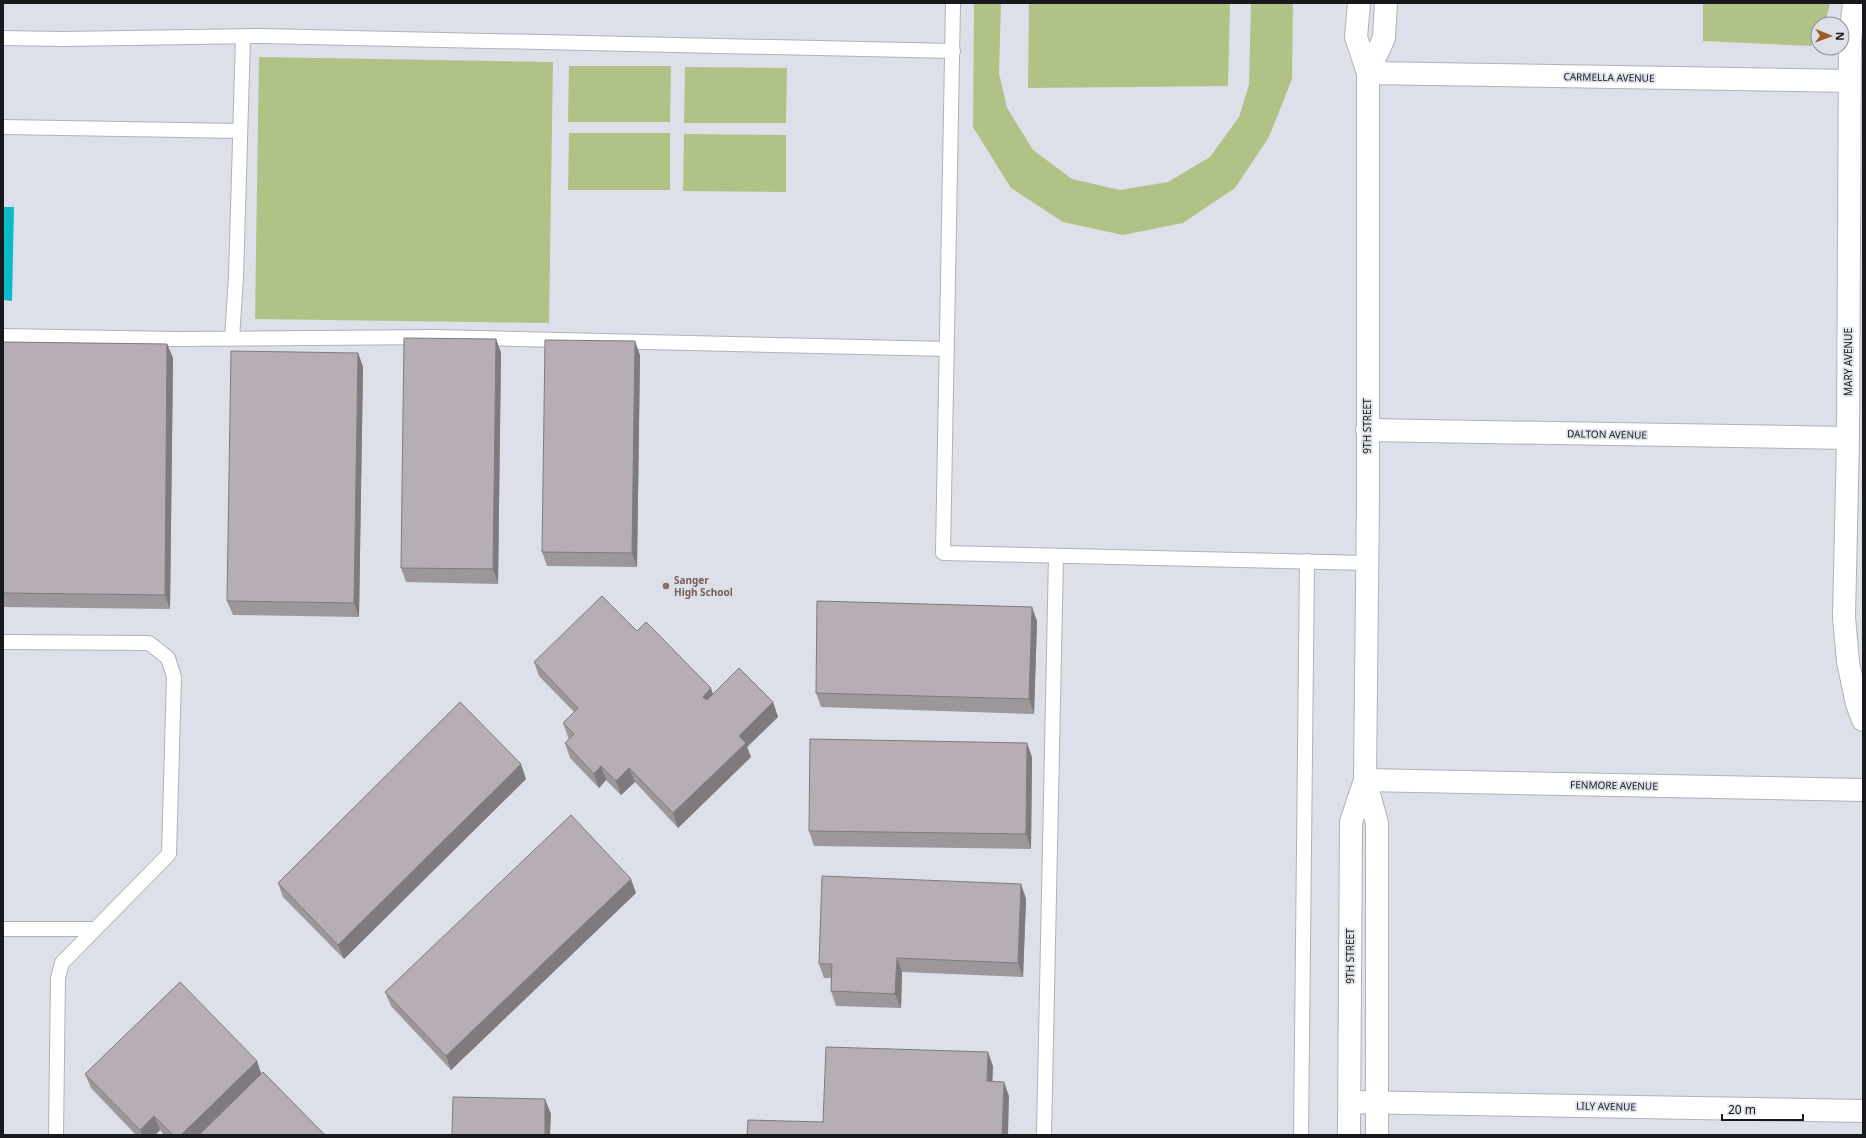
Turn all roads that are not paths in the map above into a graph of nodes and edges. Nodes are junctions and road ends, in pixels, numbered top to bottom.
1 (954, 3) edge
2 (1359, 3) edge
3 (1386, 3) edge
4 (1854, 3) edge
5 (243, 37) junction
6 (3, 38) edge
7 (953, 51) junction
8 (1368, 73) junction
9 (1850, 82) junction
10 (3, 126) edge
11 (240, 131) junction
12 (3, 336) edge
13 (232, 338) junction
14 (947, 349) junction
15 (1367, 430) junction
16 (1848, 438) junction
17 (1056, 556) junction
18 (1307, 562) junction
19 (1367, 563) junction
20 (3, 642) edge
21 (1863, 720) edge
22 (1366, 780) junction
23 (1863, 790) edge
24 (3, 929) edge
25 (94, 929) junction
26 (1350, 1102) junction
27 (1377, 1102) junction
28 (1863, 1111) edge
29 (56, 1135) edge
30 (1044, 1135) edge
31 (1301, 1135) edge
32 (1349, 1135) edge
33 (1377, 1135) edge

1 - 7 lane
2 - 8 street, 9TH STREET
3 - 8 street, 9TH STREET
4 - 9 street, MARY AVENUE
5 - 6 lane
5 - 7 lane
5 - 11 lane
7 - 14 lane
8 - 9 street, CARMELLA AVENUE
8 - 15 street, 9TH STREET
9 - 16 street, MARY AVENUE
10 - 11 lane
11 - 13 lane
12 - 13 lane
13 - 14 lane
14 - 17 lane
15 - 16 street, DALTON AVENUE
15 - 19 street, 9TH STREET
16 - 21 street, MARY AVENUE
17 - 18 lane
17 - 30 lane
18 - 19 lane
18 - 31 lane
19 - 22 street, 9TH STREET
20 - 25 lane
22 - 23 street, FENMORE AVENUE
22 - 26 street, 9TH STREET
22 - 27 street, 9TH STREET
24 - 25 lane
25 - 29 lane
26 - 27 street, LILY AVENUE
26 - 32 street, 9TH STREET
27 - 28 street, LILY AVENUE
27 - 33 street, 9TH STREET

